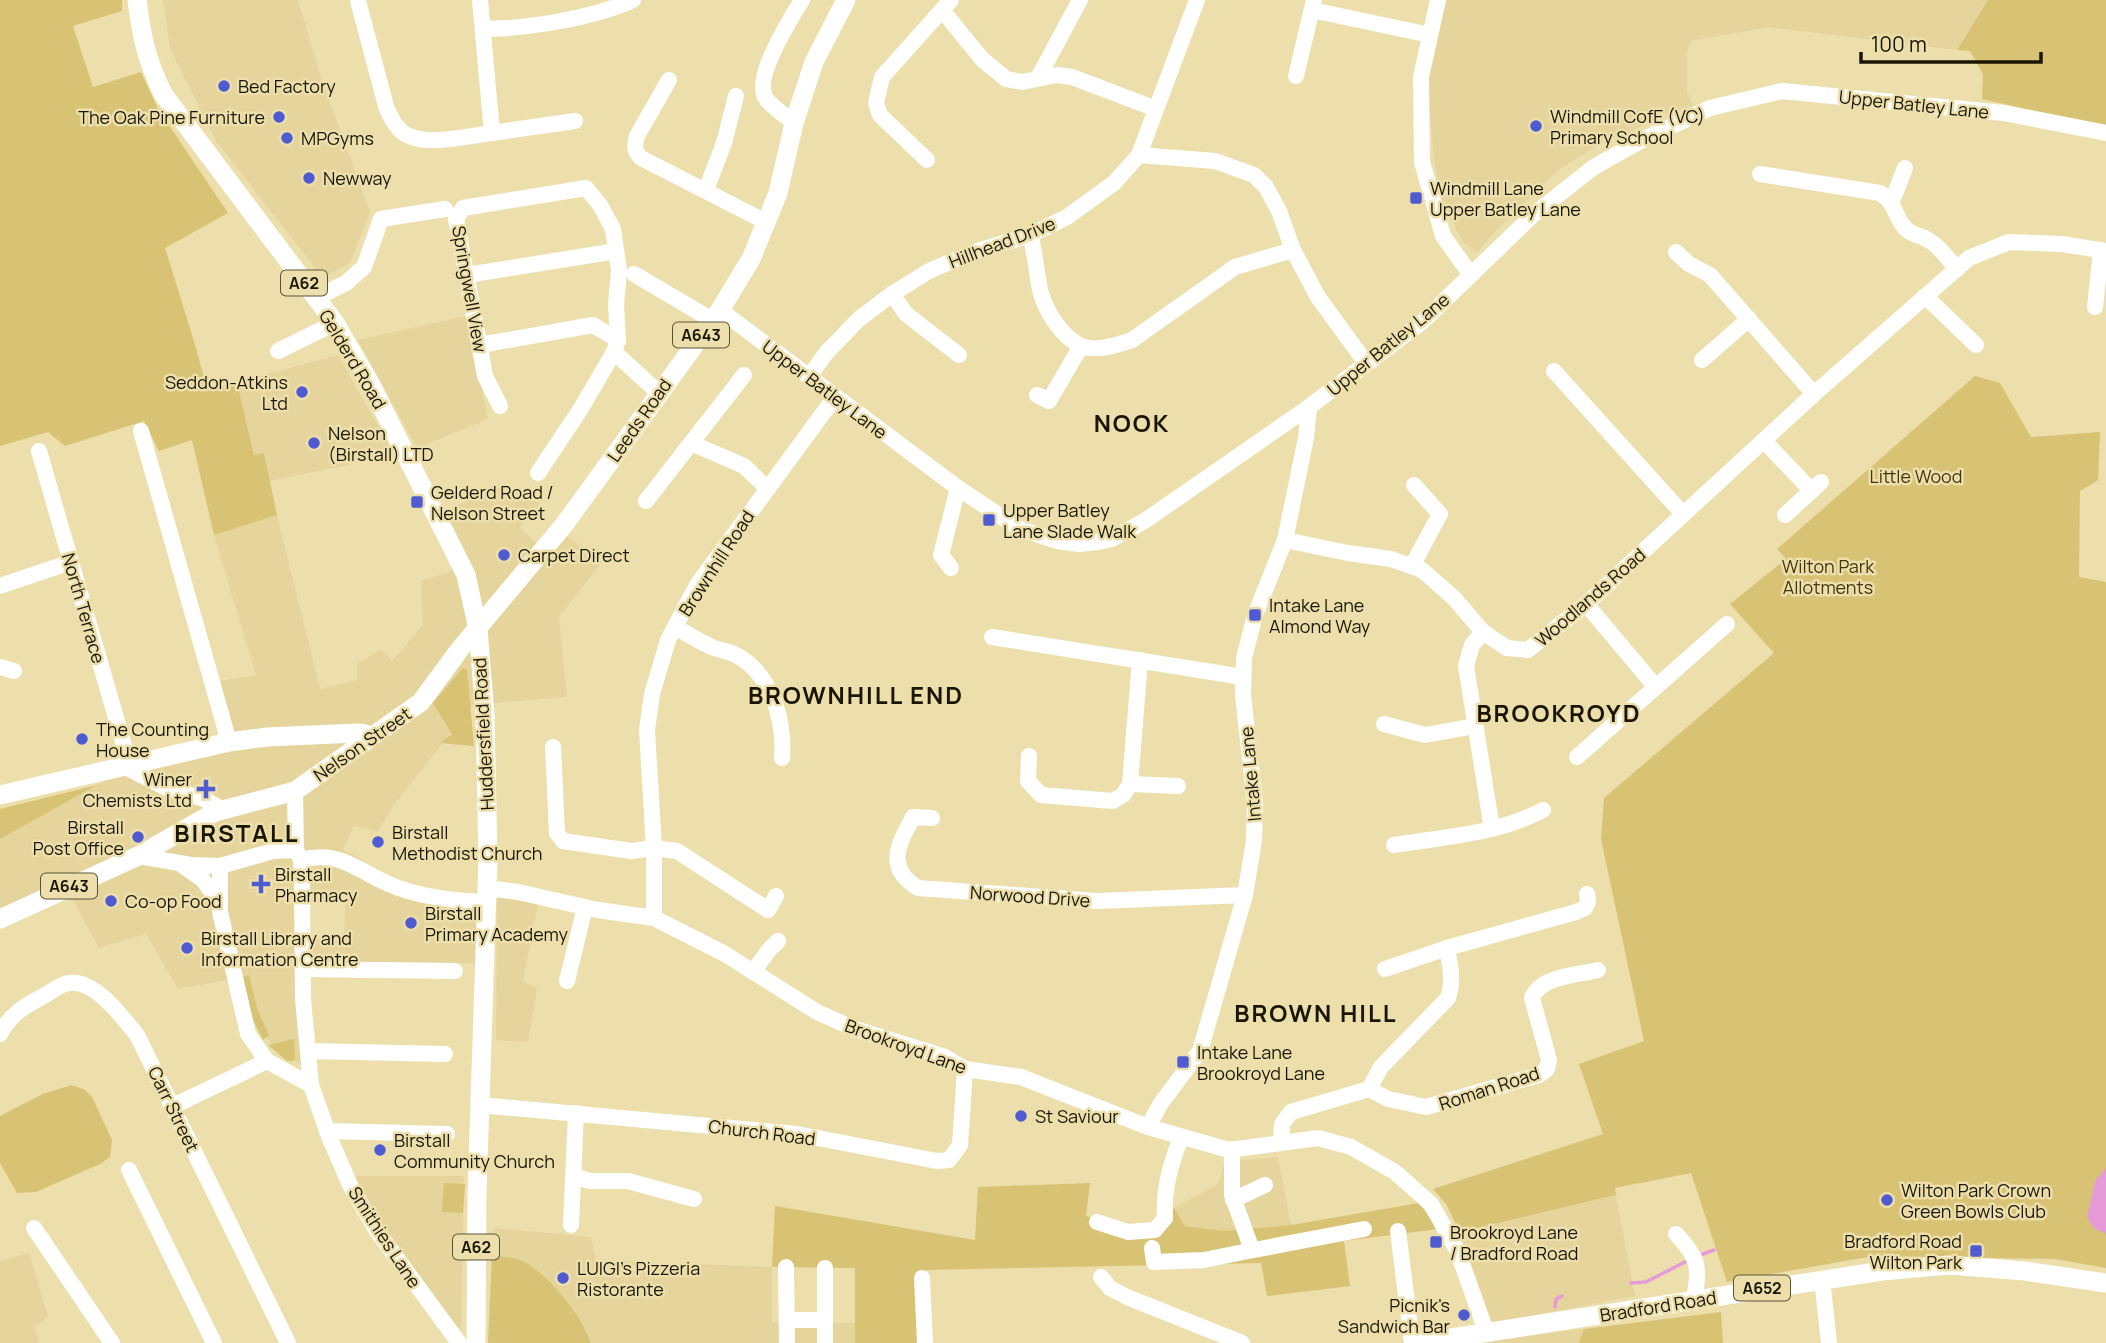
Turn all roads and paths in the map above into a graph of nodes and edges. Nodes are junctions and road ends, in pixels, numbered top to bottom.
1 (137, 0) edge
2 (356, 0) edge
3 (367, 0) edge
4 (480, 0) edge
5 (633, 0) edge
6 (802, 0) edge
7 (846, 0) edge
8 (1080, 0) edge
9 (1197, 0) edge
10 (1438, 0) edge
11 (946, 5) edge
12 (1313, 5) edge
13 (581, 8) edge
14 (483, 29) junction
15 (1430, 35) junction
16 (1296, 76) dead end
17 (1038, 78) junction
18 (669, 80) dead end
19 (736, 96) dead end
20 (1156, 109) junction
21 (575, 121) dead end
22 (794, 123) junction
23 (492, 133) junction
24 (2106, 134) edge
25 (1139, 155) junction
26 (927, 160) dead end
27 (1905, 168) dead end
28 (1760, 174) dead end
29 (706, 190) junction
30 (1892, 201) junction
31 (445, 209) dead end
32 (766, 222) junction
33 (1030, 235) junction
34 (1293, 250) junction
35 (616, 251) junction
36 (2103, 251) edge
37 (1676, 252) dead end
38 (1958, 268) junction
39 (634, 274) dead end
40 (467, 275) junction
41 (1471, 275) junction
42 (892, 294) junction
43 (1925, 296) junction
44 (316, 298) junction
45 (2095, 307) edge
46 (716, 315) junction
47 (1749, 319) junction
48 (335, 323) junction
49 (480, 345) junction
50 (616, 346) junction
51 (1081, 346) junction
52 (1975, 346) dead end
53 (278, 351) dead end
54 (958, 355) dead end
55 (1702, 360) dead end
56 (1366, 363) junction
57 (1554, 372) dead end
58 (744, 375) dead end
59 (809, 377) junction
60 (659, 393) junction
61 (1814, 394) junction
62 (1037, 395) dead end
63 (835, 397) junction
64 (500, 406) dead end
65 (1309, 407) junction
66 (141, 431) dead end
67 (1765, 441) junction
68 (691, 443) junction
69 (39, 451) dead end
70 (538, 473) dead end
71 (1414, 485) dead end
72 (768, 488) junction
73 (958, 488) junction
74 (646, 501) dead end
75 (1683, 513) junction
76 (1785, 515) dead end
77 (1285, 540) junction
78 (71, 562) junction
79 (1412, 566) junction
80 (951, 568) dead end
81 (0, 586) edge
82 (1586, 604) junction
83 (1727, 624) dead end
84 (675, 627) junction
85 (478, 629) junction
86 (1483, 632) junction
87 (992, 637) dead end
88 (1140, 660) junction
89 (1243, 677) junction
90 (1655, 686) junction
91 (1384, 724) dead end
92 (1475, 726) junction
93 (369, 739) junction
94 (229, 741) junction
95 (553, 747) dead end
96 (1030, 756) dead end
97 (1577, 757) dead end
98 (782, 758) dead end
99 (129, 765) junction
100 (1130, 784) junction
101 (1178, 786) dead end
102 (295, 791) junction
103 (0, 796) edge
104 (223, 810) junction
105 (1543, 810) dead end
106 (932, 818) dead end
107 (1492, 829) junction
108 (1394, 845) dead end
109 (654, 848) junction
110 (298, 855) junction
111 (138, 856) junction
112 (180, 863) junction
113 (220, 866) junction
114 (1587, 894) dead end
115 (487, 895) junction
116 (1245, 895) junction
117 (220, 904) junction
118 (585, 907) junction
119 (775, 908) dead end
120 (654, 918) junction
121 (0, 919) edge
122 (778, 941) dead end
123 (1447, 948) junction
124 (303, 969) junction
125 (1385, 969) dead end
126 (1598, 970) dead end
127 (455, 971) dead end
128 (753, 972) junction
129 (568, 981) dead end
130 (0, 1034) edge
131 (308, 1051) junction
132 (445, 1054) dead end
133 (267, 1061) junction
134 (965, 1069) junction
135 (311, 1084) junction
136 (1369, 1089) junction
137 (480, 1105) junction
138 (173, 1106) junction
139 (576, 1113) junction
140 (1148, 1127) junction
141 (327, 1131) junction
142 (447, 1134) dead end
143 (1181, 1137) junction
144 (1281, 1143) junction
145 (1232, 1149) junction
146 (128, 1170) dead end
147 (574, 1175) junction
148 (1265, 1185) dead end
149 (694, 1199) dead end
150 (1233, 1199) junction
151 (1097, 1222) dead end
152 (571, 1225) dead end
153 (34, 1228) dead end
154 (1364, 1229) dead end
155 (1398, 1231) dead end
156 (1676, 1234) dead end
157 (1152, 1248) dead end
158 (1253, 1250) junction
159 (786, 1267) dead end
160 (825, 1268) dead end
161 (1101, 1277) dead end
162 (922, 1278) dead end
163 (1822, 1279) junction
164 (2106, 1283) edge
165 (1694, 1300) junction
166 (786, 1320) junction
167 (825, 1320) junction
168 (1486, 1334) junction
169 (112, 1343) edge
170 (214, 1343) edge
171 (288, 1343) edge
172 (459, 1343) edge
173 (476, 1343) edge
174 (787, 1343) edge
175 (825, 1343) edge
176 (925, 1343) edge
177 (1242, 1343) edge
178 (1412, 1343) edge
179 (1419, 1343) edge
180 (1829, 1343) edge

1 - 44 main road, Gelderd Road / A62
2 - 3 street
2 - 23 street
4 - 14 street
5 - 13 street
6 - 22 street
7 - 22 main road, Leeds Road / A643
8 - 17 street
9 - 20 street, Hillhead Drive
10 - 15 street
11 - 17 street
11 - 26 street
12 - 15 street
12 - 16 street
13 - 14 street
14 - 23 street
15 - 41 street
17 - 20 street
18 - 29 street
19 - 29 street
20 - 25 street, Hillhead Drive
21 - 23 street
22 - 32 main road, Leeds Road / A643
24 - 41 street, Upper Batley Lane
25 - 33 street, Hillhead Drive
25 - 34 street
27 - 30 street
28 - 30 street
29 - 32 street
30 - 38 street
31 - 44 street
32 - 46 main road, Leeds Road / A643
33 - 42 street, Hillhead Drive
33 - 51 street
34 - 51 street
34 - 56 street
35 - 40 street
35 - 40 street, Springwell View
35 - 50 street, Springwell View
36 - 38 street, Woodlands Road
36 - 45 street, Woodlands Road
37 - 47 street
38 - 43 street, Woodlands Road
39 - 46 street, Upper Batley Lane
40 - 49 street, Springwell View
41 - 56 street, Upper Batley Lane
42 - 54 street
42 - 59 street, Hillhead Drive
43 - 52 street
43 - 61 street, Woodlands Road
44 - 48 main road, Gelderd Road / A62
46 - 59 street, Upper Batley Lane
46 - 60 main road, Leeds Road / A643
47 - 55 street
47 - 61 street
48 - 53 street
48 - 85 main road, Gelderd Road / A62
49 - 50 street
49 - 64 street, Springwell View
50 - 60 street
50 - 70 street
51 - 62 street
56 - 65 street, Upper Batley Lane
57 - 75 street
58 - 68 street
59 - 63 street, Upper Batley Lane
60 - 85 main road, Leeds Road / A643
61 - 67 street, Woodlands Road
63 - 72 street, Brownhill Road
63 - 73 street, Upper Batley Lane
65 - 73 street, Upper Batley Lane
65 - 77 street, Intake Lane
66 - 94 street
67 - 75 street, Woodlands Road
67 - 76 street
68 - 72 street
68 - 74 street
69 - 78 street, North Terrace
71 - 79 street
72 - 84 street, Brownhill Road
73 - 80 street
75 - 82 street, Woodlands Road
77 - 79 street, Woodlands Road
77 - 89 street, Intake Lane
78 - 81 street
78 - 99 street, North Terrace
79 - 86 street, Woodlands Road
82 - 86 street, Woodlands Road
82 - 90 street
83 - 90 street
84 - 98 street
84 - 109 street, Brownhill Road
85 - 93 main road, Nelson Street / A643
85 - 115 main road, Huddersfield Road / A62
86 - 92 street
87 - 88 street
88 - 89 street
88 - 100 street
89 - 116 street, Intake Lane
90 - 97 street
91 - 92 street
92 - 107 street
93 - 94 main road
93 - 102 main road, Nelson Street / A643
94 - 99 main road
95 - 109 street
96 - 100 street
99 - 103 main road
99 - 104 street
100 - 101 street
102 - 104 main road, A643
102 - 110 street, Smithies Lane
104 - 111 main road, A643
105 - 107 street
106 - 116 street, Norwood Drive
107 - 108 street
109 - 119 street
109 - 120 street, Brownhill Road
110 - 113 street, Brookroyd Lane
110 - 115 street, Brookroyd Lane
110 - 124 street, Smithies Lane
111 - 112 street
111 - 121 main road, A643
112 - 113 street
112 - 117 street
113 - 117 street
114 - 123 street
115 - 118 street, Brookroyd Lane
115 - 137 main road, Huddersfield Road / A62
116 - 140 street, Intake Lane
117 - 133 street
118 - 120 street, Brookroyd Lane
118 - 129 street
120 - 128 street, Brookroyd Lane
122 - 128 street
123 - 125 street
123 - 136 street
124 - 127 street
124 - 131 street, Smithies Lane
126 - 136 street, Roman Road
128 - 134 street, Brookroyd Lane
130 - 138 street, Carr Street
131 - 132 street
131 - 135 street, Smithies Lane
133 - 135 street
133 - 138 street
134 - 139 street, Church Road
134 - 140 street, Brookroyd Lane
135 - 141 street, Smithies Lane
136 - 144 street
137 - 139 street, Church Road
137 - 173 main road, Huddersfield Road / A62
138 - 171 street, Carr Street
139 - 147 street
140 - 143 street, Brookroyd Lane
141 - 142 street
141 - 172 street, Smithies Lane
143 - 145 street, Brookroyd Lane
143 - 151 street
144 - 145 street, Brookroyd Lane
144 - 168 street, Brookroyd Lane
145 - 150 street
146 - 170 street
147 - 149 street
147 - 152 street
148 - 150 street
150 - 158 street
153 - 169 street
154 - 158 street
155 - 178 street
156 - 165 street
157 - 158 street
159 - 166 street
160 - 167 street
161 - 177 street
162 - 176 street
163 - 164 main road, Bradford Road / A652
163 - 165 main road, Bradford Road / A652
163 - 180 street
165 - 168 main road, Bradford Road / A652
166 - 167 street
166 - 174 street
167 - 175 street
168 - 179 main road, Bradford Road / A652

